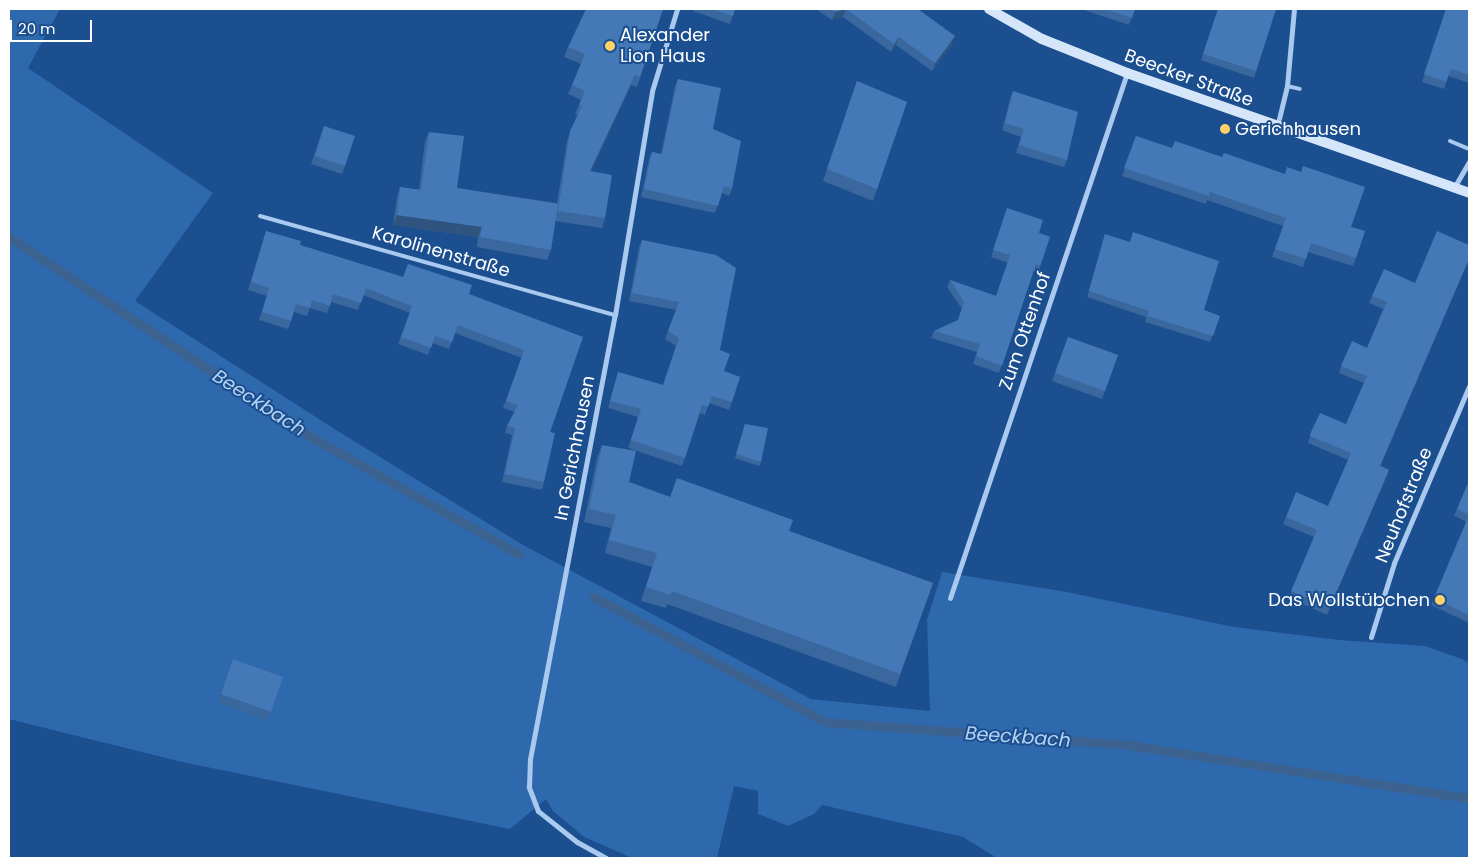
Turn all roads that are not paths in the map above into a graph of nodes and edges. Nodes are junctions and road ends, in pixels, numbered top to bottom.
1 (677, 9) edge
2 (989, 9) edge
3 (1294, 9) edge
4 (1127, 73) junction
5 (1287, 86) junction
6 (1300, 89) dead end
7 (1277, 127) junction
8 (1450, 140) dead end
9 (1469, 149) edge
10 (1469, 162) edge
11 (1455, 186) junction
12 (1469, 192) edge
13 (260, 216) dead end
14 (616, 315) junction
15 (1469, 386) edge
16 (950, 598) dead end
17 (1370, 637) dead end
18 (606, 858) edge

1 - 14 street, In Gerichhausen
2 - 4 street, Beecker Straße
3 - 5 street
4 - 7 street, Beecker Straße
4 - 16 street, Zum Ottenhof
5 - 6 lane
5 - 7 street
7 - 11 street, Beecker Straße
8 - 9 lane
10 - 11 street
11 - 12 street, Beecker Straße
13 - 14 lane, Karolinenstraße
14 - 18 street, In Gerichhausen
15 - 17 street, Neuhofstraße

